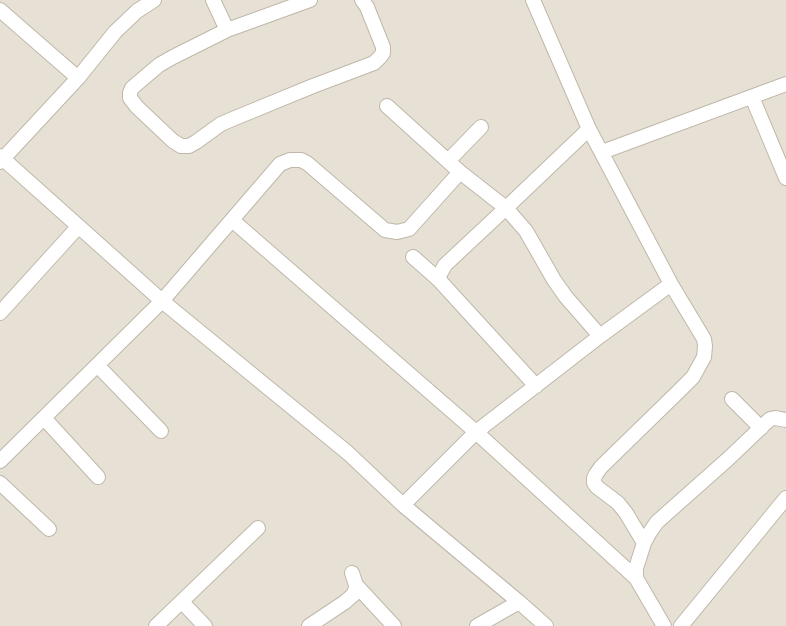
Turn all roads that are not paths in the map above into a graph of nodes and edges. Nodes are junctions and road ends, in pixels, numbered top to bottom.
1 (154, 0) edge
2 (213, 0) edge
3 (310, 0) edge
4 (362, 0) edge
5 (536, 1) edge
6 (0, 10) edge
7 (227, 30) junction
8 (78, 78) junction
9 (786, 84) edge
10 (752, 97) junction
11 (387, 106) dead end
12 (481, 127) dead end
13 (589, 129) junction
14 (602, 152) junction
15 (1, 159) edge
16 (448, 161) junction
17 (460, 172) junction
18 (786, 178) edge
19 (506, 208) junction
20 (232, 220) junction
21 (78, 227) junction
22 (412, 257) dead end
23 (439, 280) junction
24 (671, 284) junction
25 (162, 301) junction
26 (0, 313) edge
27 (600, 336) junction
28 (97, 365) junction
29 (536, 386) junction
30 (732, 399) dead end
31 (44, 418) junction
32 (786, 420) edge
33 (760, 428) junction
34 (161, 431) dead end
35 (476, 432) junction
36 (0, 461) edge
37 (98, 477) dead end
38 (0, 483) edge
39 (786, 498) edge
40 (403, 504) junction
41 (258, 528) dead end
42 (49, 529) dead end
43 (644, 543) junction
44 (636, 578) junction
45 (182, 602) junction
46 (519, 602) junction
47 (156, 626) edge
48 (205, 626) edge
49 (309, 626) edge
50 (394, 626) edge
51 (477, 626) edge
52 (546, 626) edge
53 (664, 626) edge
54 (681, 626) edge

1 - 8 street
2 - 7 street
3 - 7 street
4 - 7 street
5 - 13 street
6 - 8 street
8 - 15 street
9 - 10 street
10 - 14 street
10 - 18 street
11 - 16 street
12 - 16 street
13 - 14 street
13 - 19 street
14 - 24 street
15 - 21 street
16 - 17 street
17 - 19 street
17 - 20 street
19 - 23 street
19 - 27 street
20 - 25 street
20 - 35 street
21 - 25 street
21 - 26 street
22 - 23 street
23 - 29 street
24 - 27 street
24 - 43 street
25 - 28 street
25 - 40 street
27 - 29 street
28 - 31 street
28 - 34 street
29 - 35 street
30 - 33 street
31 - 36 street
31 - 37 street
32 - 33 street
33 - 43 street
35 - 40 street
35 - 44 street
38 - 42 street
39 - 54 street
40 - 46 street
41 - 45 street
43 - 44 street
44 - 53 street
45 - 47 street
45 - 48 street
46 - 51 street
46 - 52 street
49 - 50 street

